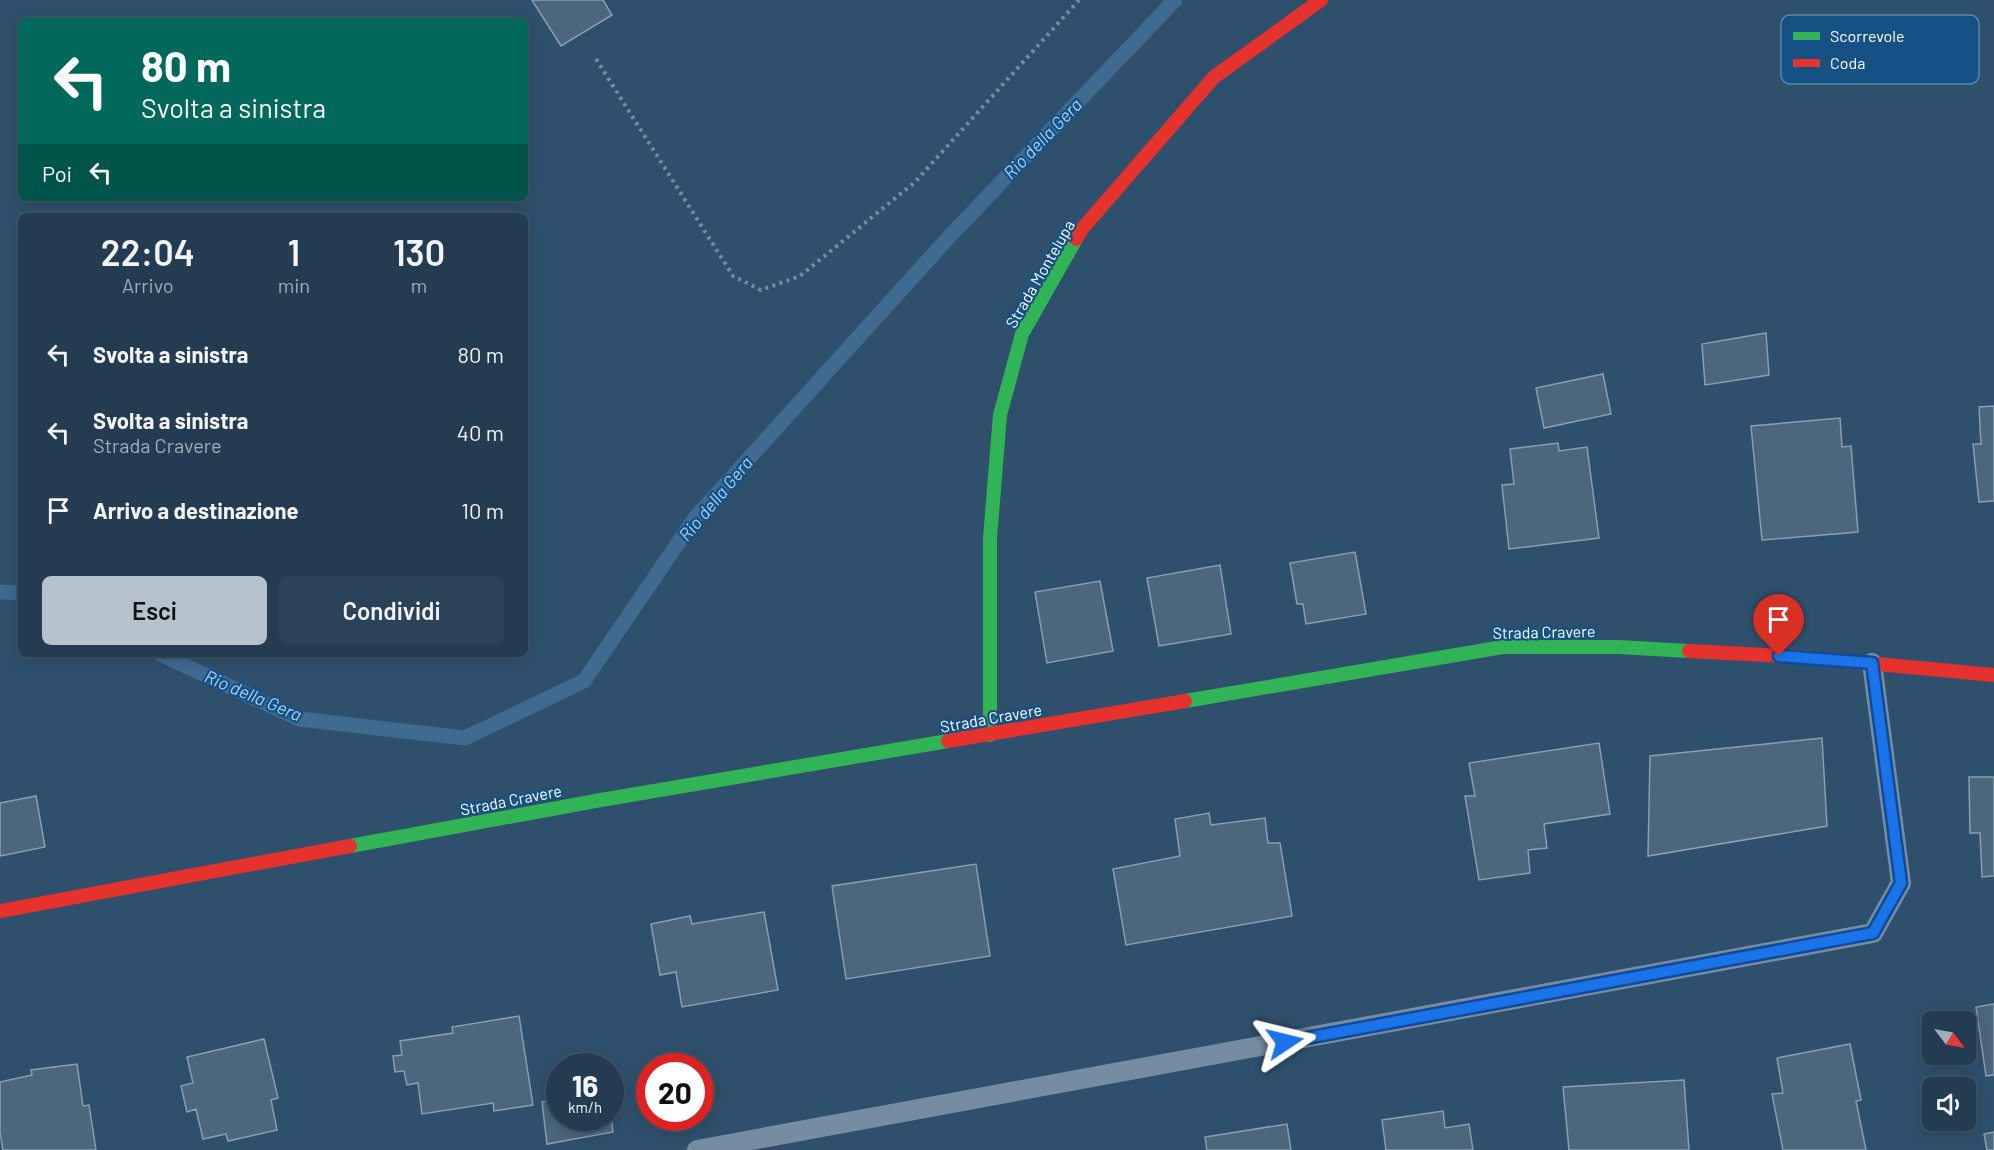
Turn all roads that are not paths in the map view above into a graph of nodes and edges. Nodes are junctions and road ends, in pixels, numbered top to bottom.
1 (1321, 0) edge
2 (1872, 663) junction
3 (1994, 675) edge
4 (990, 735) junction
5 (0, 911) edge
6 (697, 1150) edge

1 - 4 street, Strada Montelupa
2 - 3 street, Strada Cravere
2 - 4 street, Strada Cravere
2 - 6 lane
4 - 5 street, Strada Cravere

